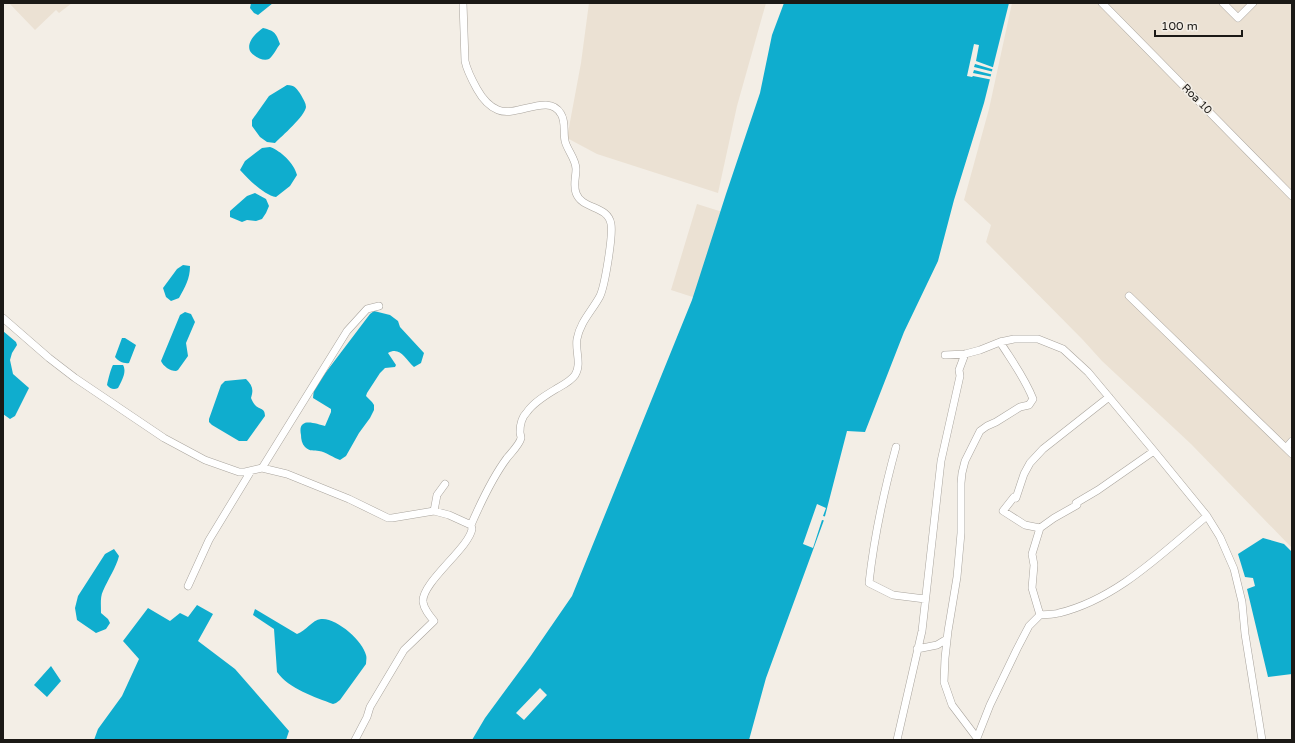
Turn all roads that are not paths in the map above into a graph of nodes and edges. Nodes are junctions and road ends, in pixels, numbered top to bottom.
1 (463, 3) edge
2 (1102, 3) edge
3 (1222, 3) edge
4 (1253, 3) edge
5 (1292, 196) edge
6 (1129, 296) dead end
7 (379, 306) dead end
8 (3, 318) edge
9 (1000, 342) junction
10 (945, 354) dead end
11 (965, 354) junction
12 (1109, 397) junction
13 (1292, 442) edge
14 (896, 447) dead end
15 (1286, 448) junction
16 (1154, 451) junction
17 (1292, 454) edge
18 (262, 468) junction
19 (251, 471) junction
20 (445, 484) dead end
21 (434, 511) junction
22 (1207, 516) junction
23 (471, 525) junction
24 (1040, 528) junction
25 (188, 586) dead end
26 (925, 599) junction
27 (1040, 615) junction
28 (947, 639) junction
29 (917, 649) junction
30 (977, 739) edge
31 (355, 740) edge
32 (897, 740) edge
33 (1262, 740) edge

1 - 23 street
2 - 5 street, Roa 10
3 - 4 street
6 - 15 street
7 - 18 street
8 - 19 street
9 - 11 street
9 - 12 street
9 - 28 street
10 - 11 street
11 - 26 street
12 - 16 street
12 - 24 street
13 - 15 street
14 - 26 street
15 - 17 street
16 - 22 street
16 - 24 street
18 - 19 street
18 - 21 street
19 - 25 street
20 - 21 street
21 - 23 street
22 - 27 street
22 - 33 street
23 - 31 street
24 - 27 street
26 - 29 street
27 - 30 street
28 - 29 street
28 - 30 street
29 - 32 street

